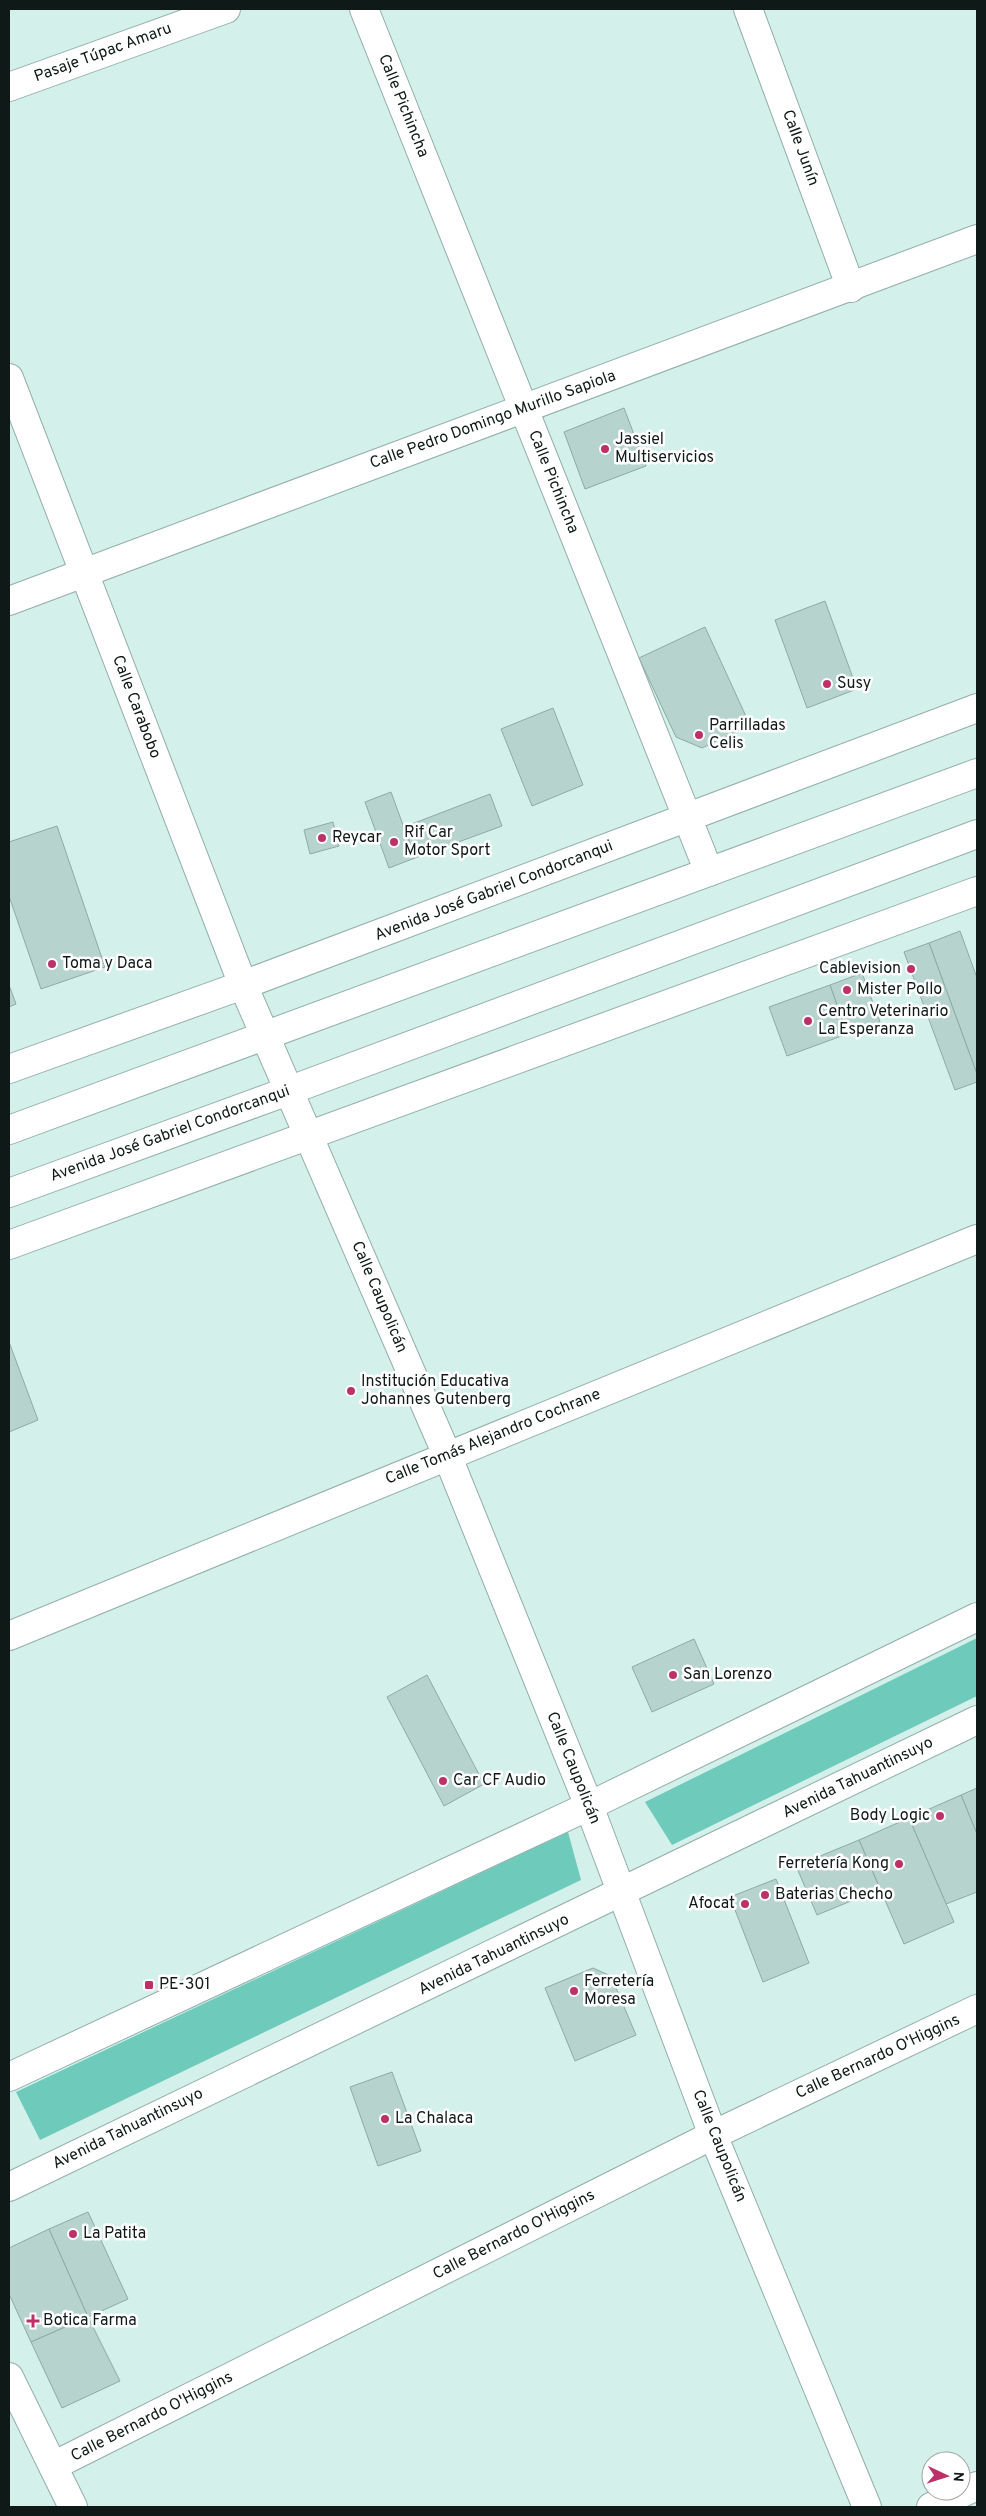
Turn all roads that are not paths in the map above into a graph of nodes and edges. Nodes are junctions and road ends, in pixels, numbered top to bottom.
1 (226, 9) edge
2 (364, 9) edge
3 (748, 9) edge
4 (9, 87) edge
5 (977, 239) edge
6 (851, 288) junction
7 (9, 378) edge
8 (524, 408) junction
9 (85, 573) junction
10 (9, 601) edge
11 (977, 708) edge
12 (977, 773) edge
13 (687, 818) junction
14 (977, 834) edge
15 (709, 872) junction
16 (977, 891) edge
17 (242, 985) junction
18 (264, 1036) junction
19 (9, 1069) edge
20 (288, 1091) junction
21 (9, 1130) edge
22 (308, 1134) junction
23 (9, 1193) edge
24 (977, 1239) edge
25 (9, 1245) edge
26 (447, 1455) junction
27 (977, 1617) edge
28 (9, 1636) edge
29 (977, 1720) edge
30 (589, 1806) junction
31 (622, 1893) junction
32 (977, 2009) edge
33 (9, 2077) edge
34 (713, 2135) junction
35 (11, 2180) edge
36 (9, 2377) edge
37 (53, 2466) junction
38 (977, 2486) edge
39 (73, 2507) edge
40 (867, 2507) edge
41 (931, 2507) edge

1 - 4 main road, Pasaje Túpac Amaru
2 - 8 main road, Calle Pichincha
3 - 6 main road, Calle Junín
5 - 6 main road, Calle Pedro Domingo Murillo Sapiola
6 - 8 main road, Calle Pedro Domingo Murillo Sapiola
7 - 9 main road, Calle Carabobo
8 - 9 main road, Calle Pedro Domingo Murillo Sapiola
8 - 13 main road, Calle Pichincha
9 - 10 main road, Calle Pedro Domingo Murillo Sapiola
9 - 17 main road, Calle Carabobo
11 - 13 main road, Avenida José Gabriel Condorcanqui
12 - 15 main road
13 - 15 main road, Calle Pichincha
13 - 17 main road, Avenida José Gabriel Condorcanqui
14 - 20 main road, Avenida José Gabriel Condorcanqui
15 - 18 main road
16 - 22 main road
17 - 18 main road, Calle Carabobo
17 - 19 main road, Avenida José Gabriel Condorcanqui
18 - 20 main road, Calle Caupolicán
18 - 21 main road
20 - 22 main road, Calle Caupolicán
20 - 23 main road, Avenida José Gabriel Condorcanqui
22 - 25 main road
22 - 26 main road, Calle Caupolicán
24 - 26 main road, Calle Tomás Alejandro Cochrane
26 - 28 main road, Calle Tomás Alejandro Cochrane
26 - 30 main road, Calle Caupolicán
27 - 30 main road
29 - 31 main road, Avenida Tahuantinsuyo
30 - 31 main road, Calle Caupolicán
30 - 33 main road
31 - 34 main road, Calle Caupolicán
31 - 35 main road, Avenida Tahuantinsuyo
32 - 34 main road, Calle Bernardo O'Higgins
34 - 37 main road, Calle Bernardo O'Higgins
34 - 40 main road, Calle Caupolicán
36 - 37 main road
37 - 39 main road
38 - 41 main road

